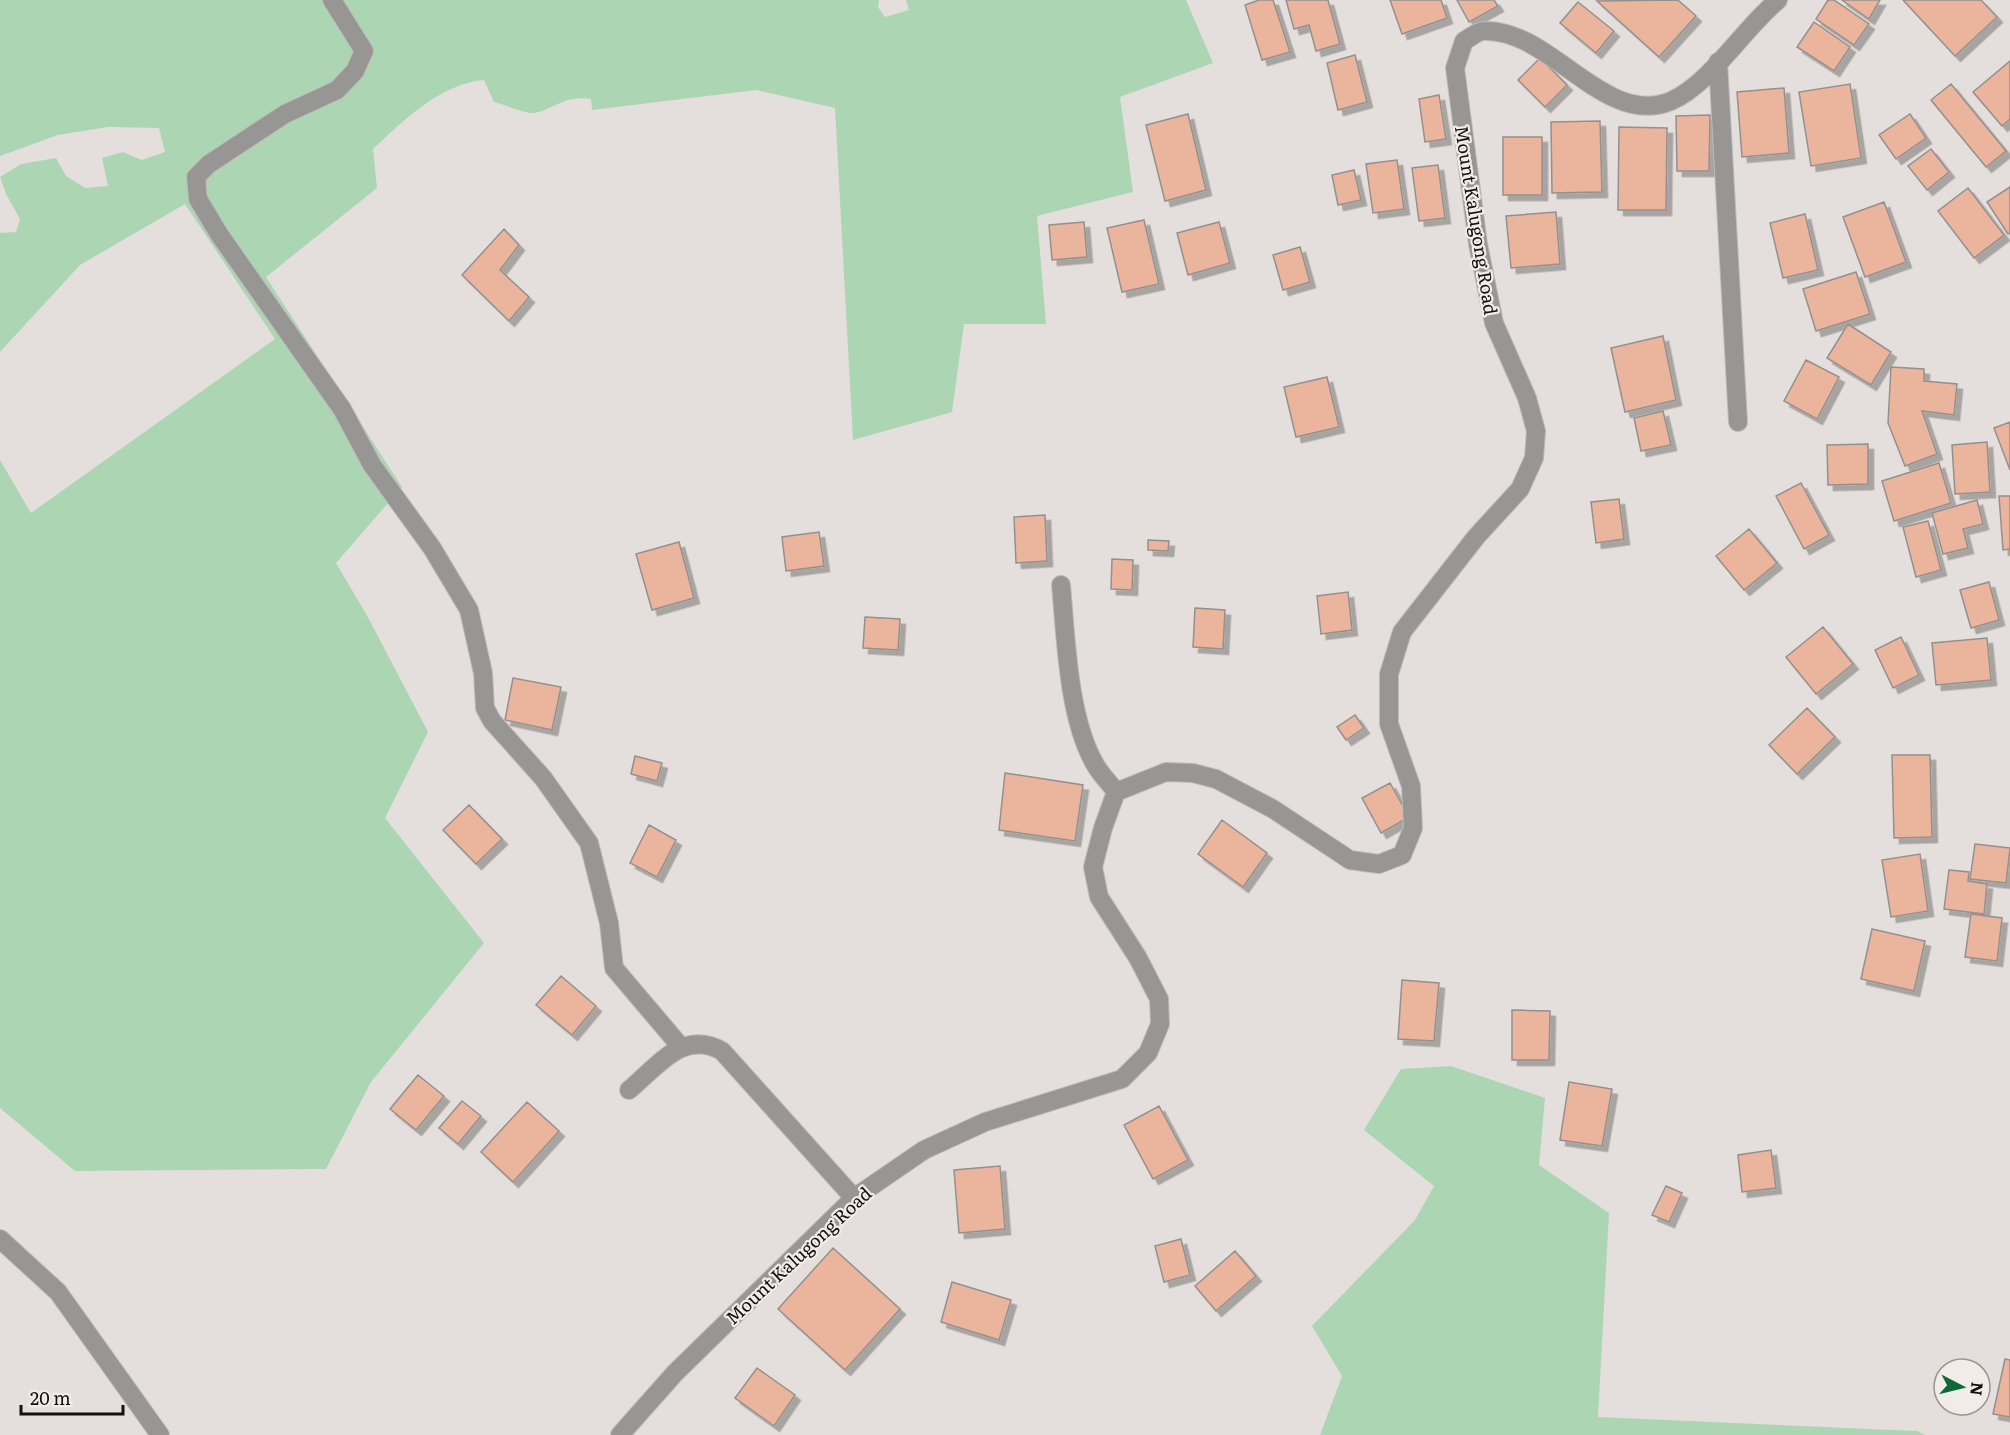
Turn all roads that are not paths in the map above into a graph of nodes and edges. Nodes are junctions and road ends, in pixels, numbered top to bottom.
1 (332, 0) edge
2 (1778, 0) edge
3 (1718, 62) junction
4 (1738, 422) dead end
5 (1061, 585) dead end
6 (1116, 792) junction
7 (681, 1047) junction
8 (629, 1090) dead end
9 (854, 1198) junction
10 (0, 1239) edge
11 (160, 1435) edge
12 (620, 1435) edge

1 - 7 street
2 - 3 street, Mount Kalugong Road
3 - 4 street
3 - 6 street, Mount Kalugong Road
5 - 6 street
6 - 9 street, Mount Kalugong Road
7 - 8 street
7 - 9 street
9 - 12 street, Mount Kalugong Road
10 - 11 street

